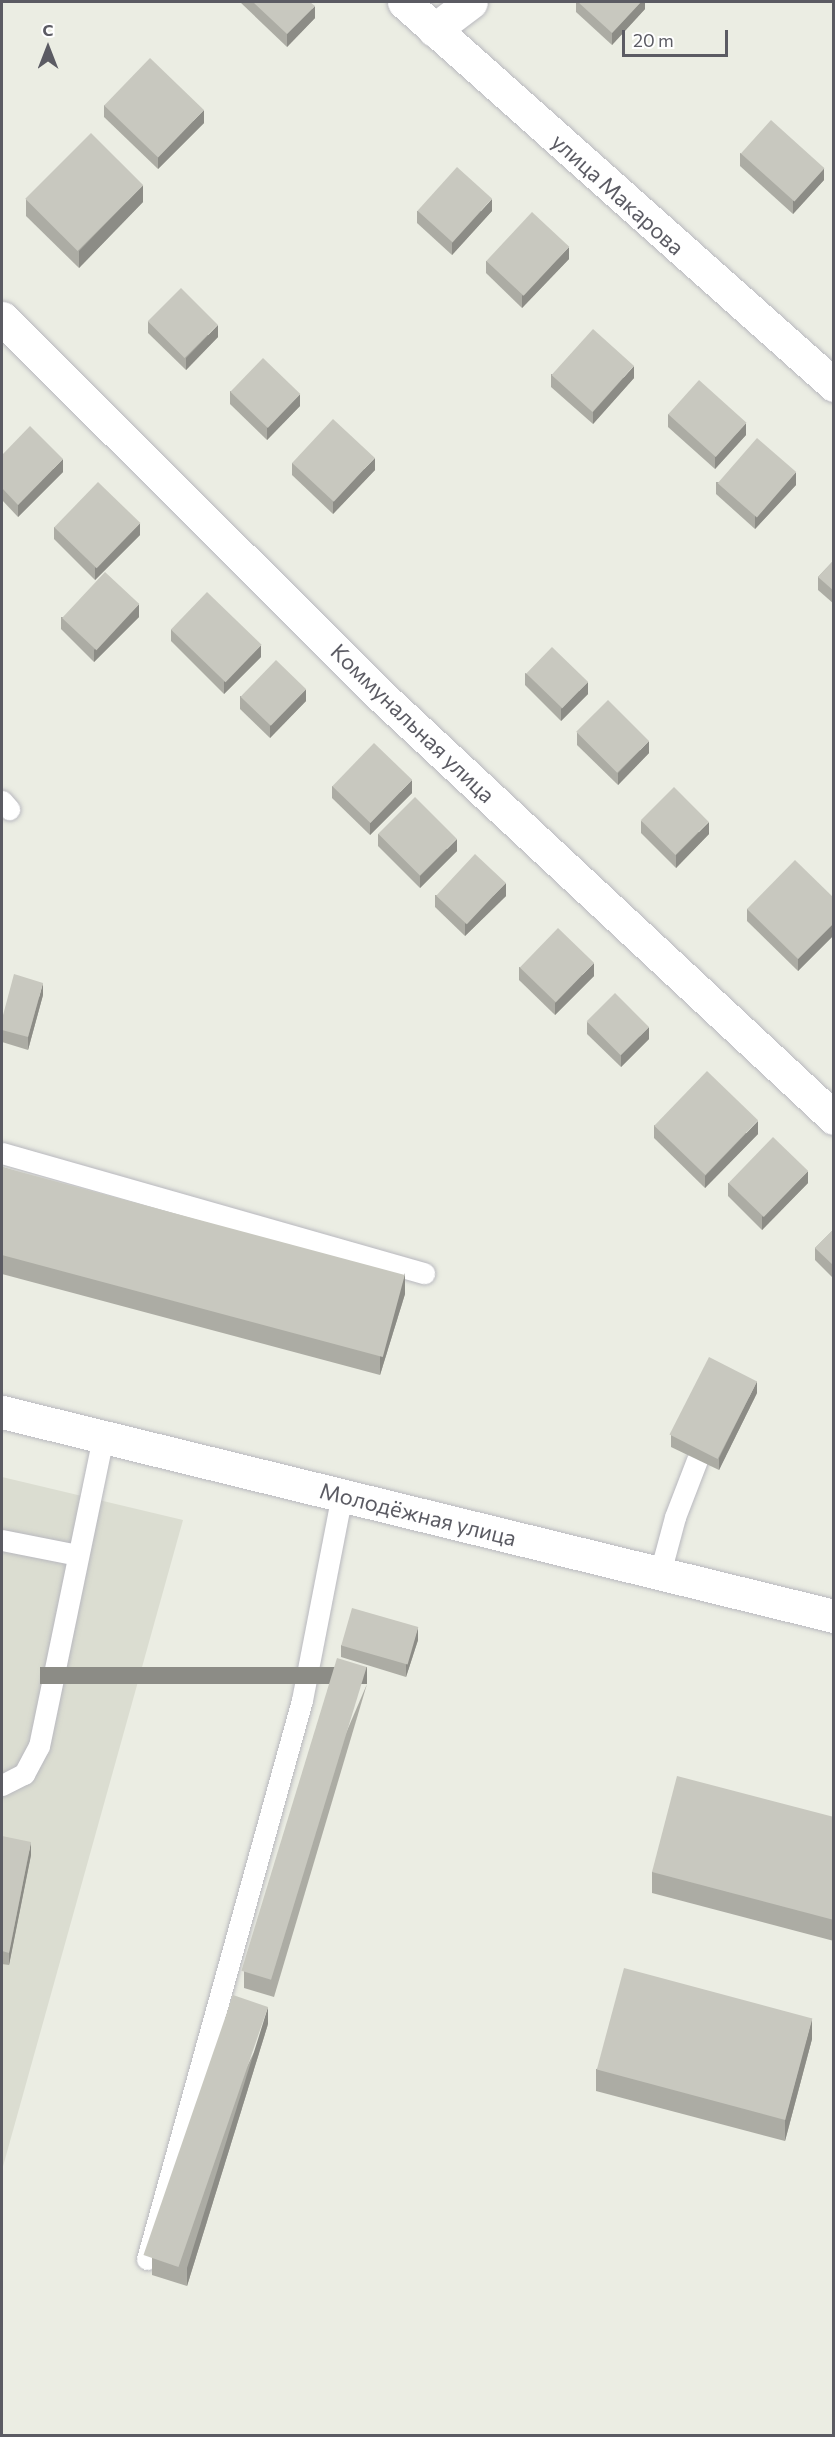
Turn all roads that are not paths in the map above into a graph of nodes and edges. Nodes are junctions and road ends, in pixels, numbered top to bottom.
1 (404, 2) edge
2 (471, 2) edge
3 (434, 30) junction
4 (2, 318) edge
5 (834, 385) edge
6 (834, 1118) edge
7 (2, 1153) edge
8 (424, 1273) dead end
9 (2, 1412) edge
10 (103, 1437) junction
11 (697, 1460) edge
12 (342, 1495) junction
13 (2, 1540) edge
14 (78, 1555) junction
15 (660, 1573) junction
16 (834, 1616) edge
17 (2, 1785) edge
18 (147, 2259) dead end

1 - 3 street, улица Макарова
2 - 3 street
3 - 5 street, улица Макарова
4 - 6 street, Коммунальная улица
7 - 8 lane
9 - 10 street, Молодёжная улица
10 - 12 street, Молодёжная улица
10 - 14 lane
11 - 15 lane
12 - 15 street, Молодёжная улица
12 - 18 lane
13 - 14 lane
14 - 17 lane
15 - 16 street, Молодёжная улица

